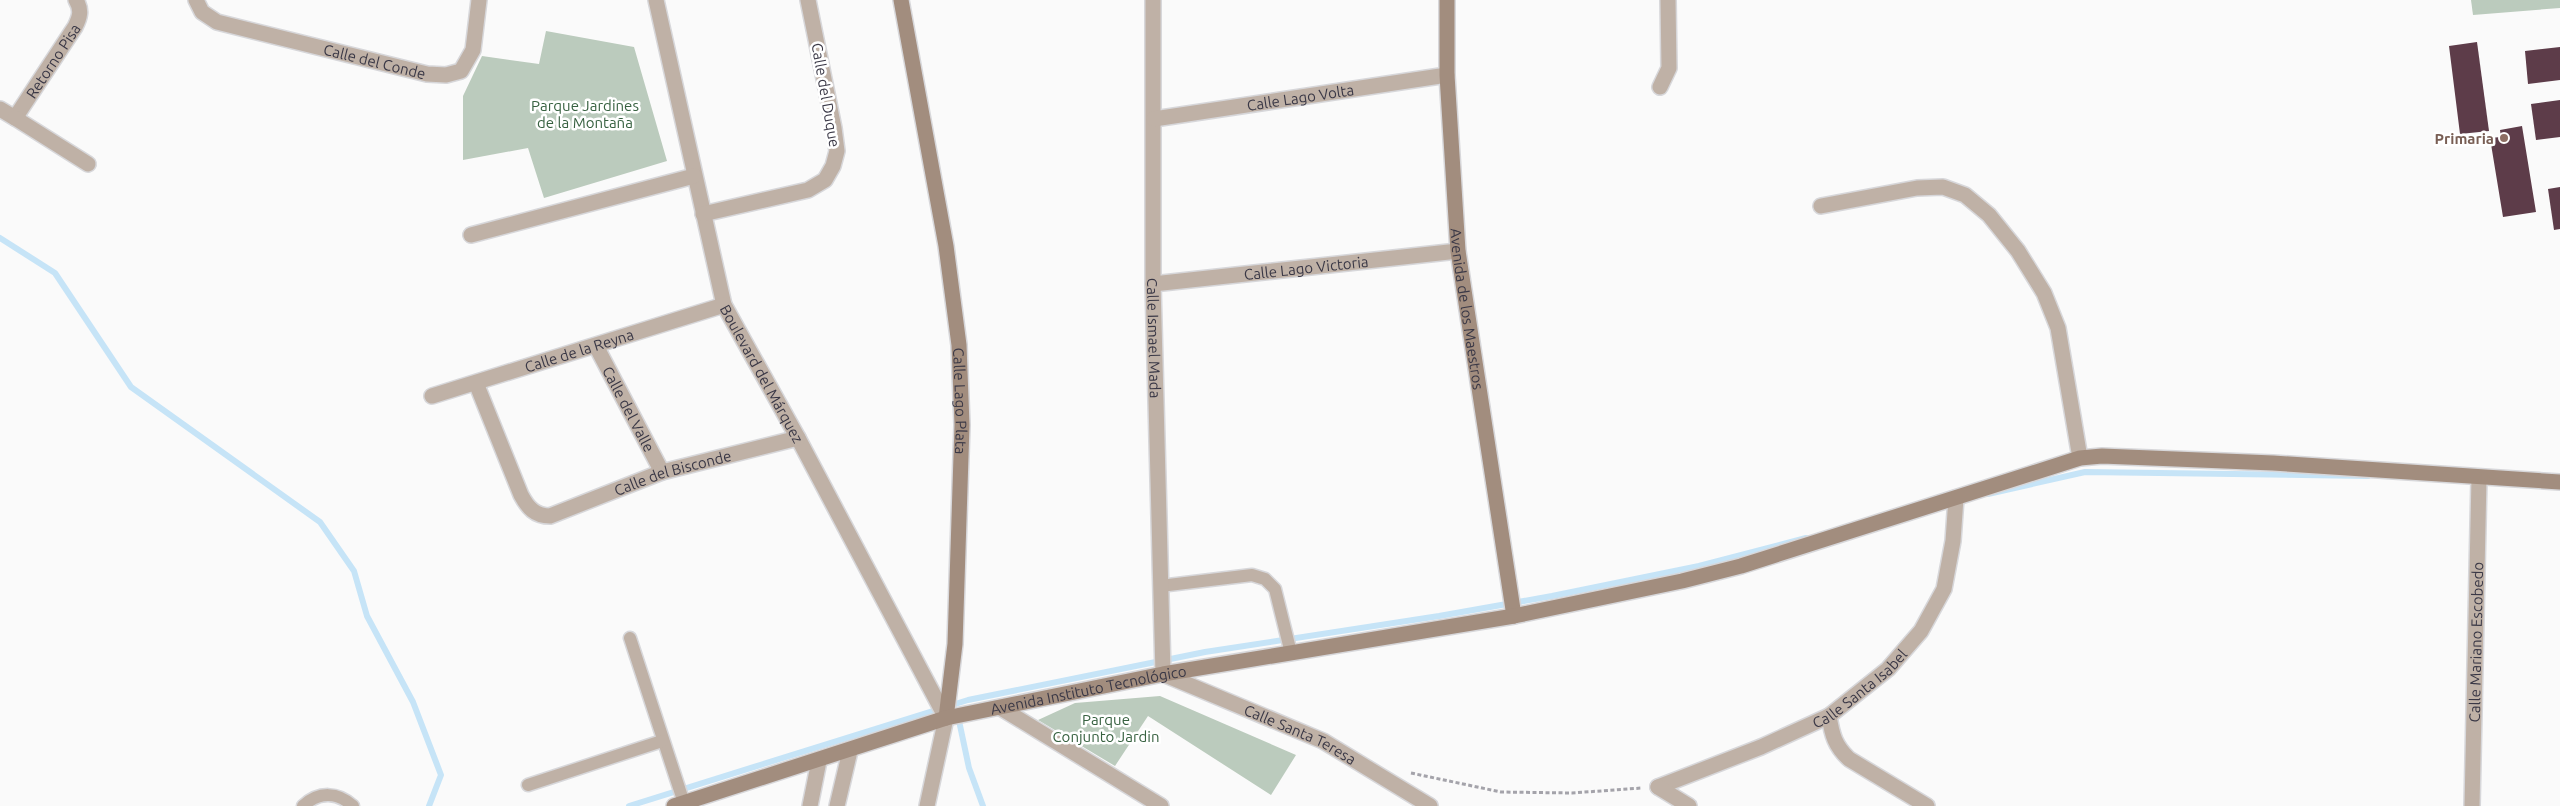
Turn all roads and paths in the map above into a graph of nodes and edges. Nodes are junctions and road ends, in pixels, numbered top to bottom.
1 (76, 0) edge
2 (196, 0) edge
3 (479, 0) edge
4 (656, 0) edge
5 (808, 0) edge
6 (901, 0) edge
7 (1153, 0) edge
8 (1447, 0) edge
9 (1668, 0) edge
10 (1447, 75) junction
11 (1660, 87) dead end
12 (0, 109) edge
13 (15, 118) junction
14 (1154, 119) junction
15 (88, 164) dead end
16 (694, 176) junction
17 (1822, 206) dead end
18 (703, 214) junction
19 (471, 235) dead end
20 (1458, 251) junction
21 (1153, 284) junction
22 (724, 305) junction
23 (596, 346) junction
24 (476, 383) junction
25 (432, 396) dead end
26 (798, 438) junction
27 (2080, 458) junction
28 (662, 472) junction
29 (2479, 478) junction
30 (2560, 482) edge
31 (1956, 498) junction
32 (1160, 586) junction
33 (1514, 616) junction
34 (630, 638) dead end
35 (1291, 653) junction
36 (1163, 674) junction
37 (1001, 708) junction
38 (1829, 716) junction
39 (946, 718) junction
40 (662, 740) junction
41 (850, 751) junction
42 (819, 761) junction
43 (1405, 771) dead end
44 (528, 786) dead end
45 (1658, 787) junction
46 (679, 804) edge
47 (304, 806) edge
48 (353, 806) edge
49 (810, 806) edge
50 (837, 806) edge
51 (927, 806) edge
52 (1161, 806) edge
53 (1430, 806) edge
54 (1689, 806) edge
55 (1927, 806) edge
56 (2472, 806) edge

1 - 13 street, Retorno Pisa
2 - 3 street, Calle del Conde
4 - 16 street, Boulevard del Márquez
5 - 18 street, Calle del Duque
6 - 39 street, Calle Lago Plata
7 - 14 street, Calle Ismael Mada
8 - 10 street, Avenida de los Maestros
9 - 11 street
10 - 14 street, Calle Lago Volta
10 - 20 street, Avenida de los Maestros
12 - 13 street
13 - 15 street
14 - 21 street, Calle Ismael Mada
16 - 18 street, Boulevard del Márquez
16 - 19 street
17 - 27 street
18 - 22 street, Boulevard del Márquez
20 - 21 street, Calle Lago Victoria
20 - 33 street, Avenida de los Maestros
21 - 32 street, Calle Ismael Mada
22 - 23 street, Calle de la Reyna
22 - 26 street, Boulevard del Márquez
23 - 24 street, Calle de la Reyna
23 - 28 street, Calle del Valle
24 - 25 street, Calle de la Reyna
24 - 28 street, Calle del Bisconde
26 - 28 street, Calle del Bisconde
26 - 39 street, Boulevard del Márquez
27 - 29 street, Avenida Instituto Tecnológico
27 - 31 street, Avenida Instituto Tecnológico
29 - 30 street, Avenida Instituto Tecnológico
29 - 56 street, Calle Mariano Escobedo
31 - 33 street, Avenida Instituto Tecnológico
31 - 38 street, Calle Santa Isabel
32 - 35 lane
32 - 36 street, Calle Ismael Mada
33 - 35 street, Avenida Instituto Tecnológico
34 - 40 lane
35 - 36 street, Avenida Instituto Tecnológico
36 - 37 street, Avenida Instituto Tecnológico
36 - 53 street, Calle Santa Teresa
37 - 39 street, Avenida Instituto Tecnológico
37 - 52 street
38 - 45 street, Calle Santa Isabel
38 - 55 street
39 - 41 street, Avenida Instituto Tecnológico
39 - 51 street, Calle Lago Plata
40 - 44 lane
40 - 46 lane
41 - 42 street, Avenida Instituto Tecnológico
41 - 50 street
42 - 46 street, Avenida Instituto Tecnológico
42 - 49 street
43 - 45 path
45 - 54 street
47 - 48 lane

